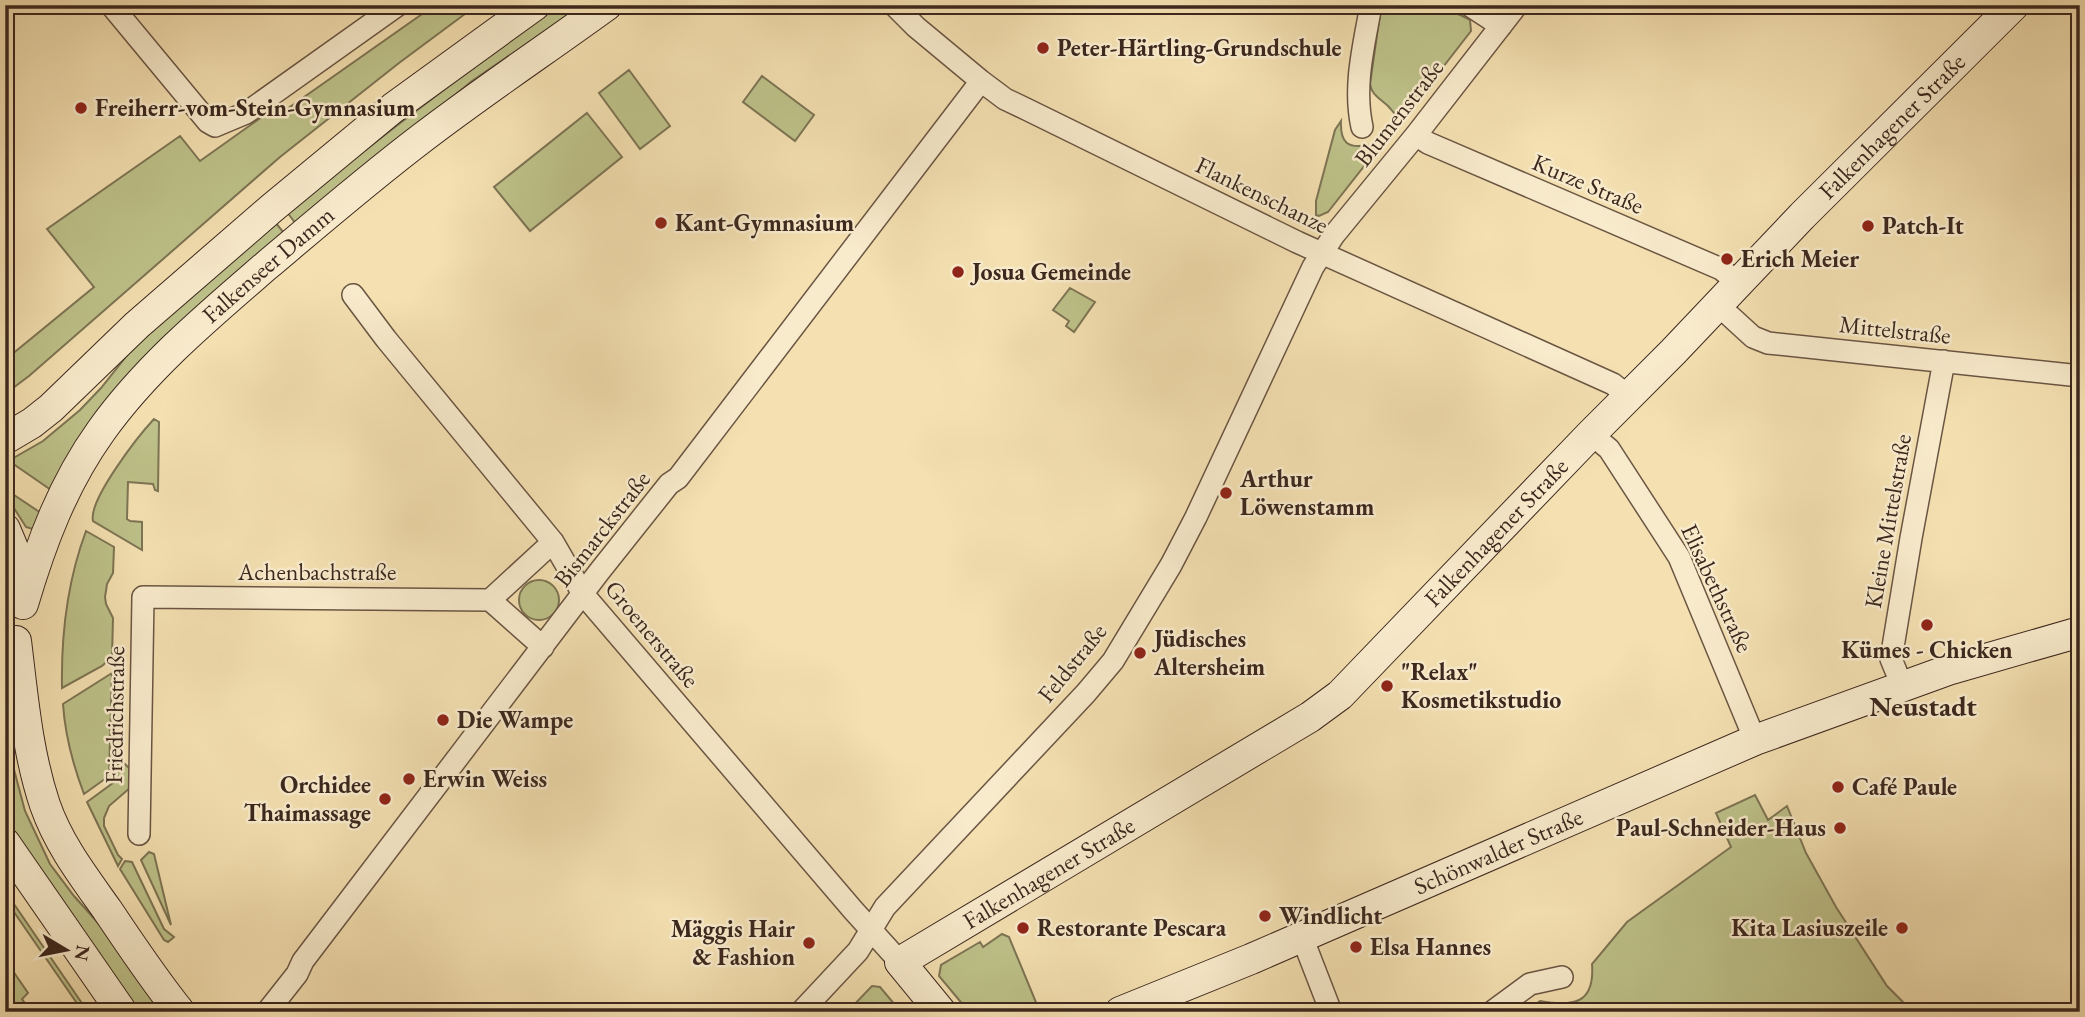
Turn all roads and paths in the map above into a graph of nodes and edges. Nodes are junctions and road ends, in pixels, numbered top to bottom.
1 (111, 5) edge
2 (398, 5) edge
3 (535, 5) edge
4 (607, 5) edge
5 (894, 5) edge
6 (1371, 5) edge
7 (1469, 5) edge
8 (1517, 5) edge
9 (2014, 5) edge
10 (1501, 26) junction
11 (981, 81) junction
12 (1362, 127) dead end
13 (1416, 135) junction
14 (1321, 254) junction
15 (1728, 294) junction
16 (353, 295) dead end
17 (1944, 361) junction
18 (2080, 376) edge
19 (1629, 396) junction
20 (1591, 434) junction
21 (5, 439) edge
22 (5, 529) edge
23 (553, 542) junction
24 (583, 594) junction
25 (143, 597) joint
26 (490, 600) junction
27 (23, 604) junction
28 (2080, 632) edge
29 (16, 641) junction
30 (543, 647) junction
31 (5, 671) edge
32 (1903, 688) junction
33 (1755, 740) junction
34 (139, 834) dead end
35 (5, 843) edge
36 (871, 931) junction
37 (1302, 937) junction
38 (900, 962) junction
39 (1562, 977) dead end
40 (122, 1012) edge
41 (180, 1012) edge
42 (267, 1012) edge
43 (801, 1012) edge
44 (941, 1012) edge
45 (1120, 1012) edge
46 (1331, 1012) edge
47 (1492, 1012) edge

1 - 2 street
3 - 21 street, Falkenseer Damm
4 - 27 street, Falkenseer Damm
5 - 11 street, Flankenschanze
6 - 12 street
7 - 10 street
8 - 10 street, Blumenstraße
9 - 15 street, Falkenhagener Straße
10 - 13 street, Blumenstraße
11 - 14 street, Flankenschanze
11 - 24 street, Bismarckstraße
13 - 14 street, Blumenstraße
13 - 15 street, Kurze Straße
14 - 19 street, Flankenschanze
14 - 36 street, Feldstraße
15 - 17 street, Mittelstraße
15 - 19 street, Falkenhagener Straße
16 - 23 street, Groenerstraße
17 - 18 street, Mittelstraße
17 - 32 street, Kleine Mittelstraße
19 - 20 street, Falkenhagener Straße
20 - 33 street, Elisabethstraße
20 - 38 street, Falkenhagener Straße
22 - 27 street
23 - 24 street, Groenerstraße
23 - 26 street
24 - 30 street, Bismarckstraße
24 - 36 street, Groenerstraße
25 - 26 street, Achenbachstraße
25 - 34 street, Friedrichstraße
26 - 30 street
27 - 29 street
28 - 32 street, Schönwalder Straße
29 - 31 street
29 - 41 street
30 - 42 street, Bismarckstraße
32 - 33 street, Schönwalder Straße
33 - 37 street, Schönwalder Straße
35 - 40 street
36 - 38 street, Groenerstraße
36 - 43 street, Feldstraße
37 - 45 street, Schönwalder Straße
37 - 46 street
38 - 44 street
39 - 47 street

